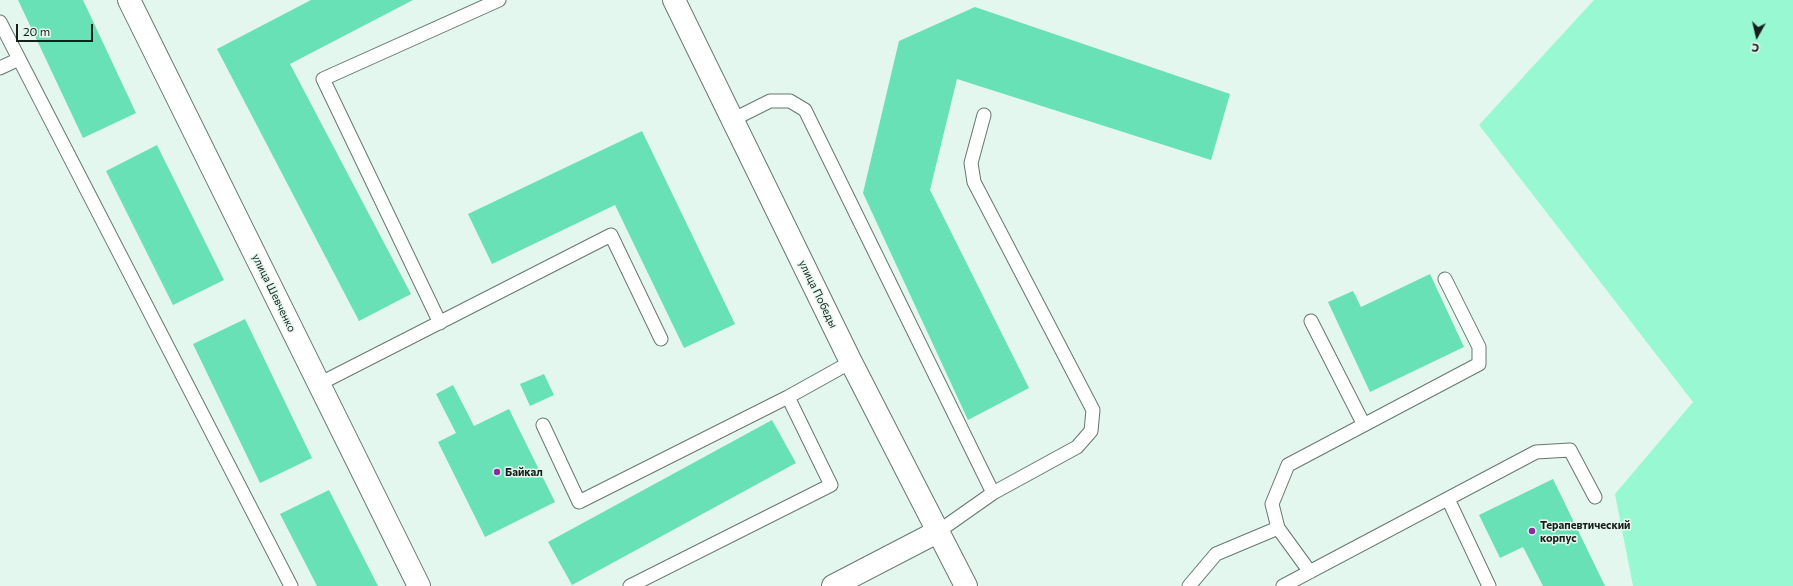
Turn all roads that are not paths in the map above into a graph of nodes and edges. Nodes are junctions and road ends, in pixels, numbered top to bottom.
1 (129, 0) edge
2 (499, 0) edge
3 (674, 0) edge
4 (0, 22) edge
5 (19, 59) junction
6 (0, 68) edge
7 (984, 115) dead end
8 (734, 119) junction
9 (1445, 279) dead end
10 (1311, 321) dead end
11 (440, 323) junction
12 (661, 339) dead end
13 (851, 362) junction
14 (319, 384) junction
15 (788, 397) junction
16 (543, 425) dead end
17 (1364, 425) junction
18 (993, 493) junction
19 (1595, 497) dead end
20 (1448, 499) junction
21 (1278, 528) junction
22 (939, 532) junction
23 (1310, 572) junction
24 (291, 586) edge
25 (419, 586) edge
26 (630, 586) edge
27 (833, 586) edge
28 (966, 586) edge
29 (1189, 586) edge
30 (1283, 586) edge
31 (1489, 586) edge

1 - 14 street, улица Шевченко
2 - 11 lane
3 - 8 street, улица Победы
4 - 5 lane
5 - 6 lane
5 - 24 lane
7 - 18 lane
8 - 13 street, улица Победы
8 - 18 lane
9 - 17 lane
10 - 17 lane
11 - 12 lane
11 - 14 lane
13 - 15 lane
13 - 22 street, улица Победы
14 - 25 street, улица Шевченко
15 - 16 lane
15 - 26 lane
17 - 21 lane
18 - 22 lane
19 - 20 lane
20 - 23 lane
20 - 31 lane
21 - 23 lane
21 - 29 lane
22 - 27 street
22 - 28 street, улица Победы
23 - 30 lane

